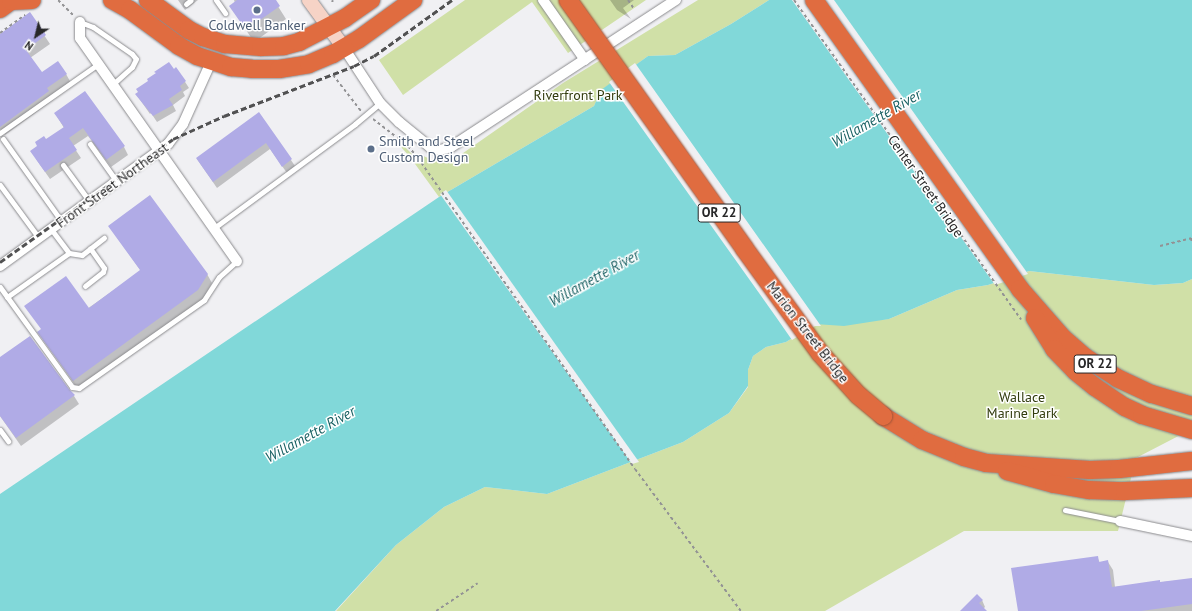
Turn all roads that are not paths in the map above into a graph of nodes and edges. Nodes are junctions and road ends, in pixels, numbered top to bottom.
1 (112, 0) edge
2 (148, 0) edge
3 (191, 0) edge
4 (216, 0) edge
5 (309, 0) edge
6 (371, 0) edge
7 (413, 0) edge
8 (543, 0) edge
9 (568, 0) edge
10 (676, 0) edge
11 (814, 0) edge
12 (186, 4) dead end
13 (5, 5) edge
14 (30, 6) edge
15 (225, 13) dead end
16 (80, 22) joint
17 (329, 27) junction
18 (242, 46) junction
19 (344, 48) junction
20 (585, 60) junction
21 (211, 62) junction
22 (98, 64) junction
23 (113, 84) junction
24 (380, 102) junction
25 (0, 133) edge
26 (3, 139) dead end
27 (90, 144) dead end
28 (160, 151) junction
29 (63, 165) dead end
30 (117, 182) junction
31 (0, 185) edge
32 (90, 202) junction
33 (62, 222) junction
34 (214, 228) junction
35 (51, 229) junction
36 (39, 238) junction
37 (104, 238) dead end
38 (90, 248) junction
39 (69, 253) junction
40 (237, 261) joint
41 (0, 266) edge
42 (85, 286) dead end
43 (0, 287) edge
44 (1020, 289) junction
45 (7, 297) junction
46 (1192, 406) edge
47 (0, 430) edge
48 (1192, 430) edge
49 (8, 441) dead end
50 (1192, 461) edge
51 (986, 463) junction
52 (1192, 488) edge
53 (1065, 510) dead end
54 (1120, 521) joint
55 (1192, 536) edge

1 - 21 highway
2 - 18 highway
3 - 12 lane
4 - 15 lane
5 - 17 street
6 - 17 highway
7 - 19 highway
8 - 20 street
9 - 51 highway, Marion Street Bridge / OR 22, bridge
10 - 20 street
11 - 44 highway, Center Street Bridge / OR 22
13 - 14 highway
16 - 22 street
16 - 23 lane
17 - 18 highway
17 - 19 street
18 - 21 highway
19 - 21 highway
19 - 24 street
20 - 24 street
21 - 28 street, Front Street Northeast
22 - 23 street
22 - 25 lane
23 - 28 street
24 - 34 lane
26 - 33 lane
27 - 30 lane
28 - 30 street, Front Street Northeast
28 - 34 street
29 - 32 lane
30 - 32 street, Front Street Northeast
31 - 36 lane
32 - 33 street, Front Street Northeast
33 - 35 street, Front Street Northeast
34 - 40 street
35 - 36 street, Front Street Northeast
35 - 39 lane
36 - 41 street, Front Street Northeast
37 - 38 lane
38 - 39 lane
38 - 42 lane
39 - 45 lane
40 - 45 lane
43 - 45 lane
44 - 46 highway, Center Street Bridge / OR 22
44 - 48 highway, Center Street Bridge / OR 22
47 - 49 lane
50 - 51 highway, Marion Street Bridge / OR 22
51 - 52 highway
53 - 54 lane
54 - 55 street

